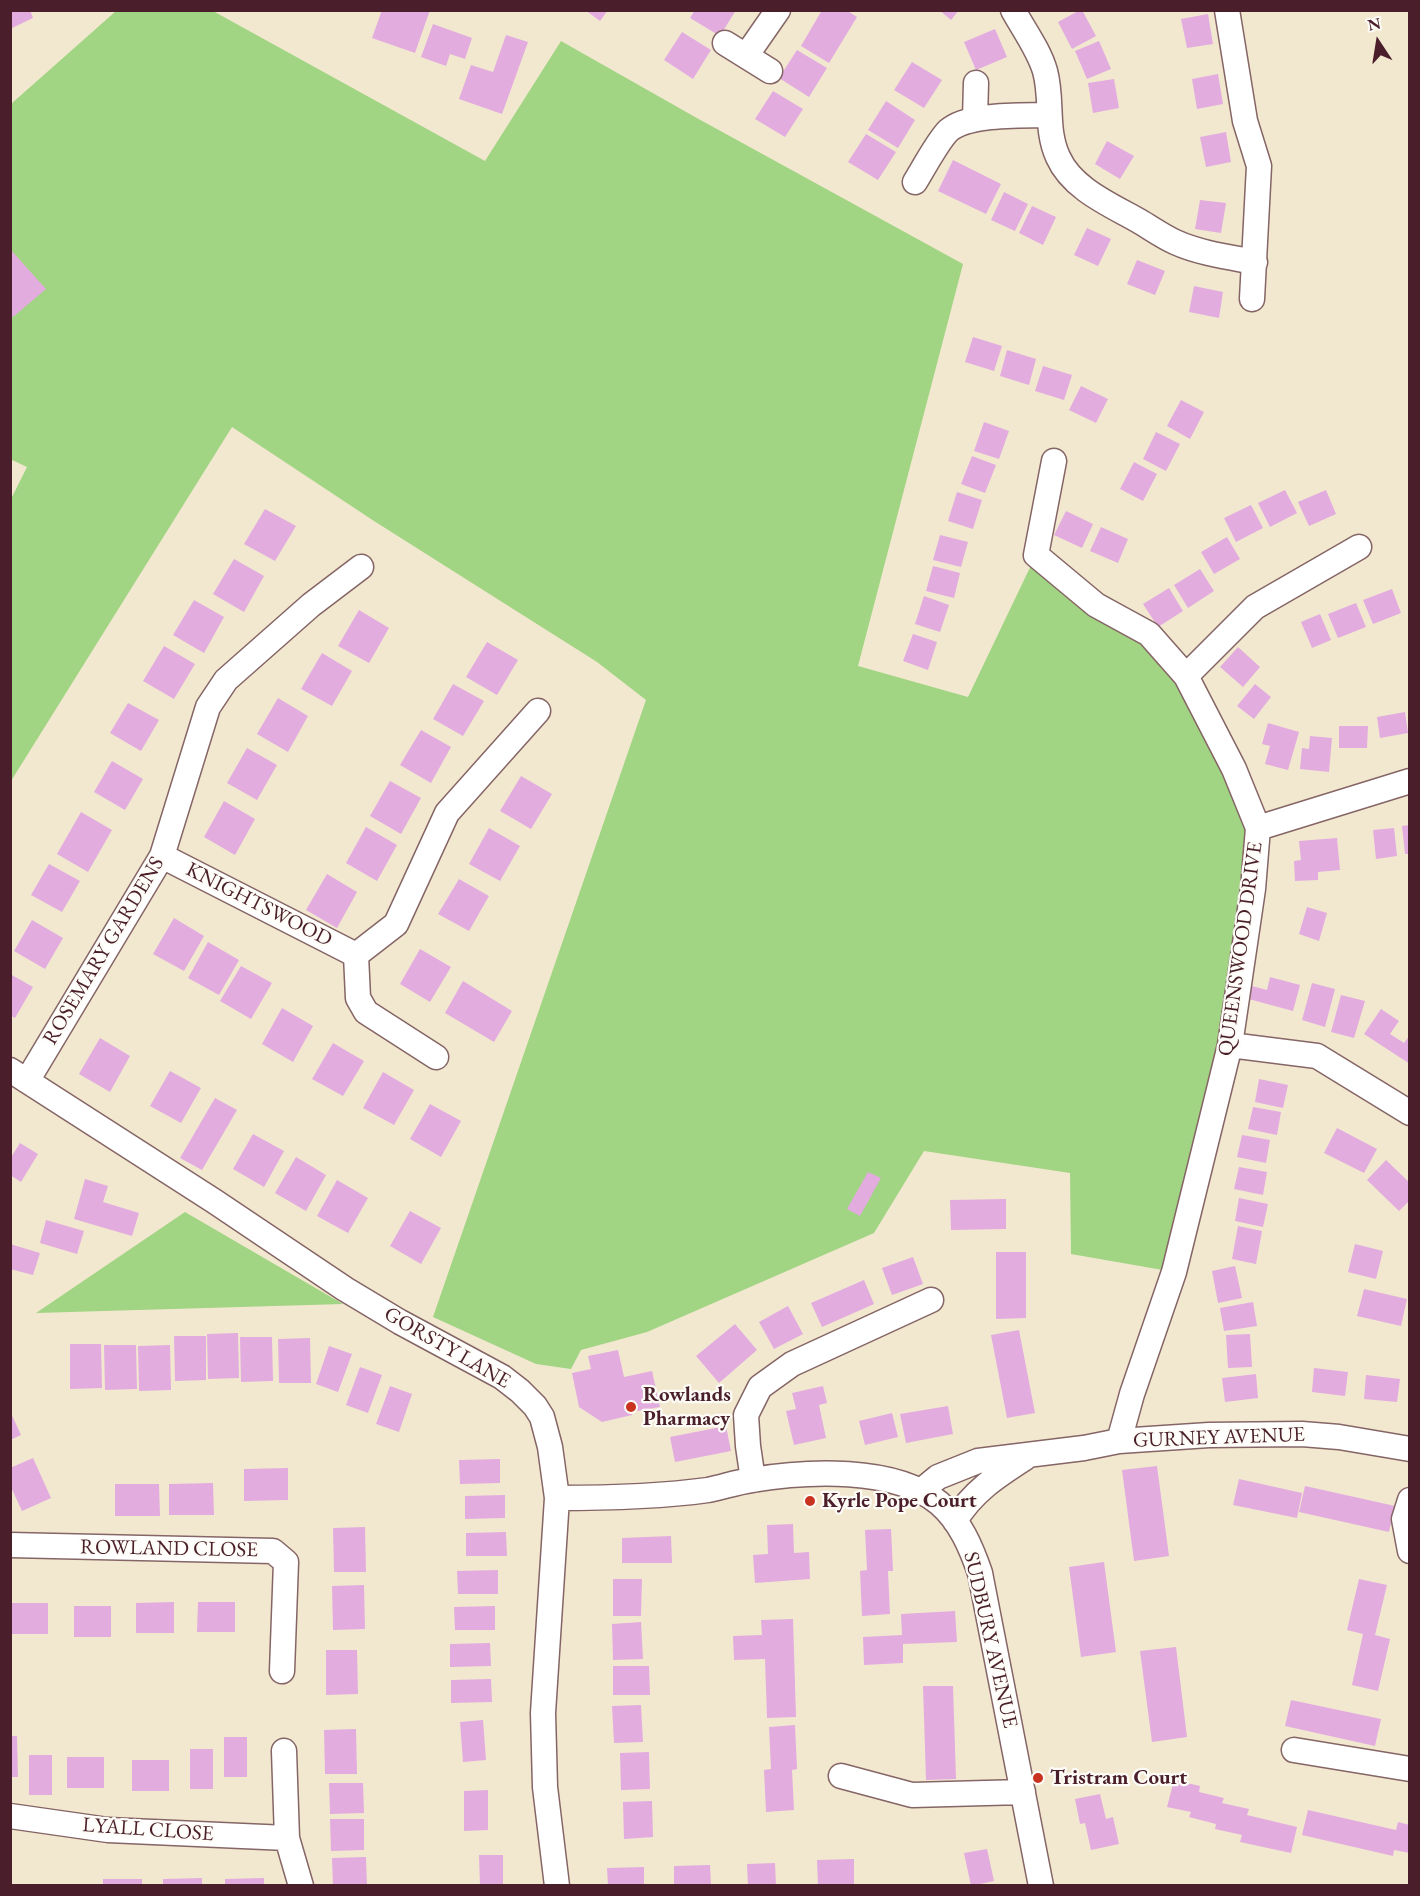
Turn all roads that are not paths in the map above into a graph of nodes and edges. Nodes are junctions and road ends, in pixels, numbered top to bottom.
1 (778, 10) edge
2 (1013, 10) edge
3 (1227, 10) edge
4 (725, 43) dead end
5 (746, 56) junction
6 (770, 71) dead end
7 (976, 83) dead end
8 (1048, 115) junction
9 (975, 119) junction
10 (915, 182) dead end
11 (1255, 262) junction
12 (1252, 299) dead end
13 (1054, 461) dead end
14 (1359, 547) dead end
15 (361, 567) dead end
16 (1186, 676) junction
17 (538, 711) dead end
18 (1410, 781) edge
19 (1258, 828) junction
20 (162, 856) junction
21 (356, 955) junction
22 (1230, 1045) junction
23 (436, 1057) dead end
24 (19, 1076) edge
25 (1407, 1107) edge
26 (931, 1300) dead end
27 (1119, 1441) junction
28 (1410, 1449) edge
29 (1029, 1455) junction
30 (753, 1480) junction
31 (921, 1491) junction
32 (557, 1498) junction
33 (1410, 1500) edge
34 (955, 1521) junction
35 (10, 1545) edge
36 (1410, 1551) edge
37 (282, 1671) dead end
38 (1294, 1750) dead end
39 (284, 1751) dead end
40 (1410, 1769) edge
41 (841, 1776) dead end
42 (1023, 1792) junction
43 (10, 1816) edge
44 (287, 1838) junction
45 (301, 1886) edge
46 (557, 1886) edge
47 (1041, 1886) edge

1 - 5 street
2 - 8 street
3 - 11 street
4 - 5 street
5 - 6 street
7 - 9 street
8 - 9 street
8 - 11 street
9 - 10 street
11 - 12 street
13 - 16 street, QUEENSWOOD DRIVE
14 - 16 street
15 - 20 street, ROSEMARY GARDENS
16 - 19 street, QUEENSWOOD DRIVE
17 - 21 street, KNIGHTSWOOD
18 - 19 street
19 - 22 street, QUEENSWOOD DRIVE
20 - 21 street, KNIGHTSWOOD
20 - 24 street, ROSEMARY GARDENS
21 - 23 street, KNIGHTSWOOD
22 - 25 street
22 - 27 street, QUEENSWOOD DRIVE
24 - 32 street, GORSTY LANE
26 - 30 street
27 - 28 street, GURNEY AVENUE
27 - 29 street, GURNEY AVENUE
29 - 31 street, GURNEY AVENUE
29 - 34 street, GURNEY AVENUE
30 - 31 street, SUDBURY AVENUE
30 - 32 street, SUDBURY AVENUE
31 - 34 street, SUDBURY AVENUE
32 - 46 street, GORSTY LANE
33 - 36 street
34 - 42 street, SUDBURY AVENUE
35 - 37 street, ROWLAND CLOSE
38 - 40 street
39 - 44 street
41 - 42 street
42 - 47 street, SUDBURY AVENUE
43 - 44 street, LYALL CLOSE
44 - 45 street

